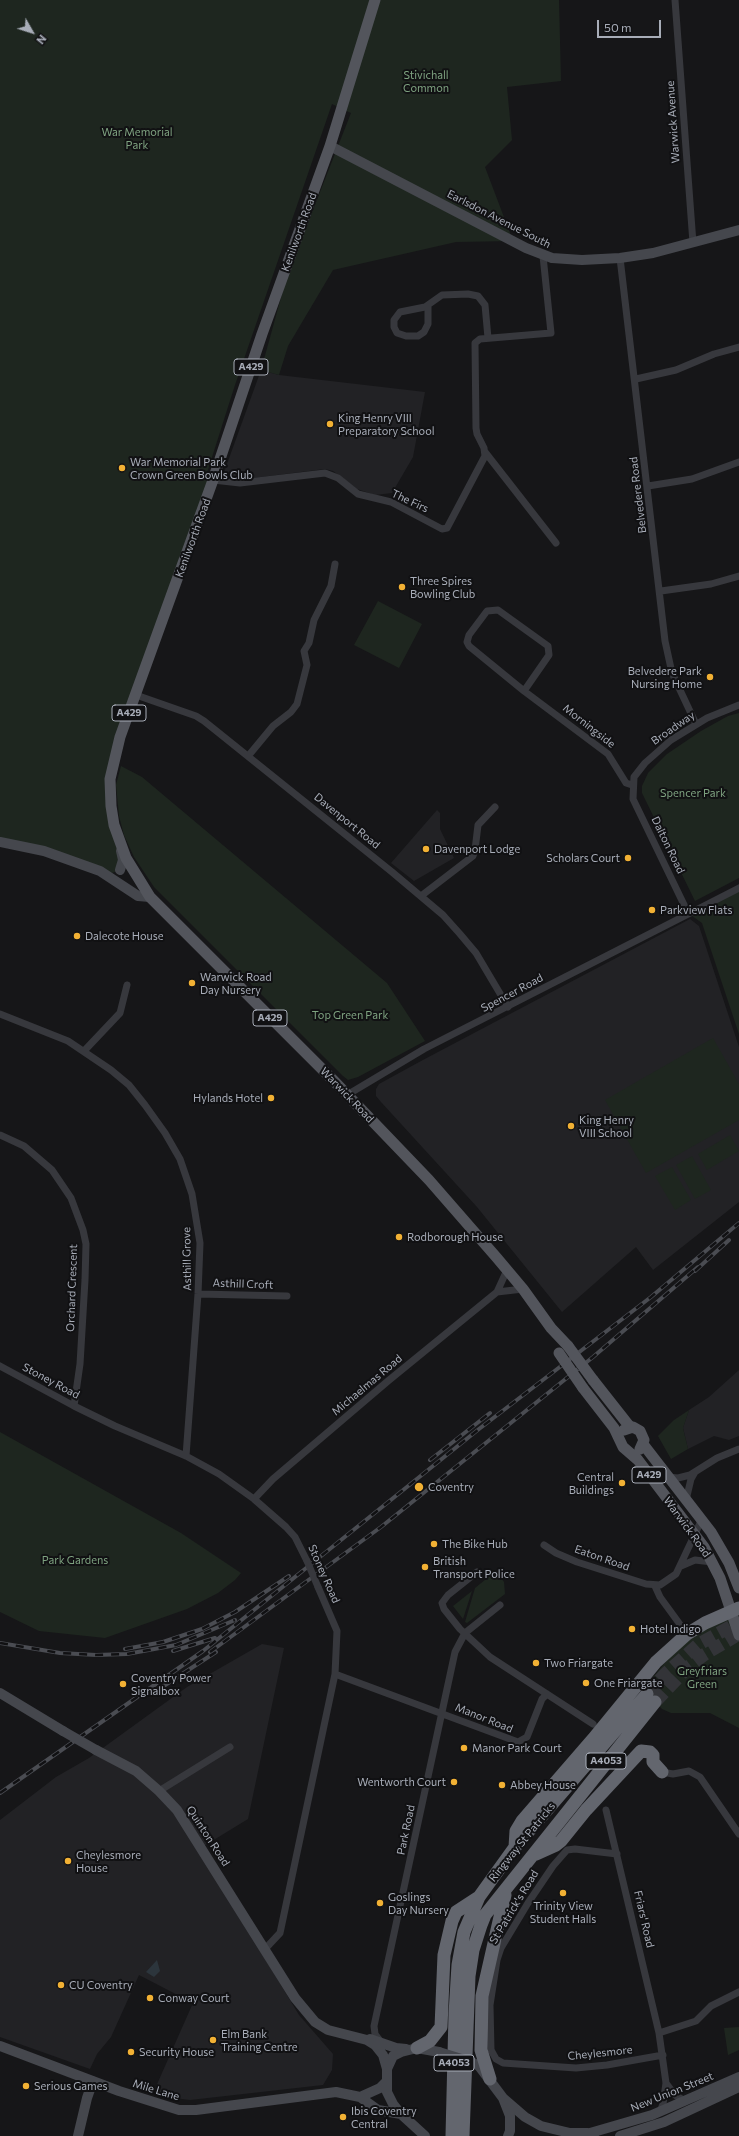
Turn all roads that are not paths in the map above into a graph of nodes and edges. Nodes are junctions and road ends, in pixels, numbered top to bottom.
1 (375, 0) edge
2 (675, 0) edge
3 (330, 146) junction
4 (739, 230) edge
5 (693, 243) junction
6 (543, 256) junction
7 (620, 258) junction
8 (428, 306) junction
9 (488, 338) junction
10 (739, 347) edge
11 (636, 379) junction
12 (485, 452) junction
13 (739, 462) edge
14 (213, 480) junction
15 (648, 486) junction
16 (556, 543) dead end
17 (334, 564) dead end
18 (739, 576) edge
19 (661, 591) junction
20 (524, 691) junction
21 (136, 695) junction
22 (739, 705) edge
23 (696, 724) junction
24 (249, 755) junction
25 (632, 785) junction
26 (495, 807) dead end
27 (0, 842) edge
28 (119, 843) junction
29 (120, 870) junction
30 (134, 871) junction
31 (107, 874) junction
32 (739, 888) edge
33 (421, 896) junction
34 (150, 897) junction
35 (688, 913) junction
36 (128, 985) dead end
37 (508, 1007) junction
38 (0, 1014) edge
39 (85, 1050) junction
40 (348, 1095) junction
41 (0, 1135) edge
42 (507, 1270) junction
43 (523, 1289) junction
44 (497, 1292) junction
45 (198, 1294) junction
46 (287, 1296) dead end
47 (564, 1350) junction
48 (0, 1366) edge
49 (74, 1406) junction
50 (630, 1427) junction
51 (620, 1438) junction
52 (643, 1444) junction
53 (739, 1449) edge
54 (628, 1451) junction
55 (186, 1456) junction
56 (695, 1471) junction
57 (668, 1477) junction
58 (254, 1499) junction
59 (686, 1500) junction
60 (702, 1519) junction
61 (695, 1536) junction
62 (544, 1545) dead end
63 (712, 1562) junction
64 (681, 1566) junction
65 (477, 1572) dead end
66 (655, 1586) junction
67 (739, 1588) edge
68 (500, 1605) dead end
69 (735, 1609) edge
70 (465, 1633) junction
71 (687, 1634) junction
72 (739, 1635) edge
73 (335, 1674) junction
74 (0, 1693) edge
75 (547, 1694) junction
76 (442, 1713) junction
77 (609, 1720) junction
78 (593, 1724) junction
79 (594, 1739) junction
80 (230, 1747) dead end
81 (662, 1772) joint
82 (159, 1791) junction
83 (606, 1810) dead end
84 (739, 1834) edge
85 (515, 1847) junction
86 (534, 1854) junction
87 (617, 1854) junction
88 (506, 1891) junction
89 (479, 1897) junction
90 (265, 1949) junction
91 (739, 1992) edge
92 (659, 2033) junction
93 (349, 2036) junction
94 (381, 2042) junction
95 (0, 2046) edge
96 (414, 2048) junction
97 (663, 2055) junction
98 (493, 2056) joint
99 (387, 2069) junction
100 (739, 2078) edge
101 (490, 2079) junction
102 (93, 2080) junction
103 (386, 2082) junction
104 (666, 2084) junction
105 (739, 2087) edge
106 (360, 2097) junction
107 (503, 2098) junction
108 (685, 2101) junction
109 (660, 2112) junction
110 (458, 2113) junction
111 (401, 2114) junction
112 (587, 2135) edge
113 (78, 2136) edge
114 (425, 2136) edge
115 (452, 2136) edge
116 (463, 2136) edge
117 (508, 2136) edge
118 (620, 2136) edge

1 - 3 main road, Kenilworth Road / A429
2 - 5 street, Warwick Avenue
3 - 6 street, Earlsdon Avenue South
3 - 14 main road, Kenilworth Road / A429
4 - 5 street, Earlsdon Avenue South
5 - 7 street, Earlsdon Avenue South
6 - 7 street, Earlsdon Avenue South
6 - 9 street
7 - 11 street, Belvedere Road
8 - 8 street
8 - 9 street
9 - 12 street
10 - 11 street
11 - 15 street, Belvedere Road
12 - 14 street, The Firs
12 - 16 street
13 - 15 street
14 - 21 main road, Kenilworth Road / A429
15 - 19 street, Belvedere Road
17 - 24 street
18 - 19 street
19 - 23 street, Belvedere Road
20 - 20 street, Morningside
20 - 25 street, Morningside
21 - 24 street, Davenport Road
21 - 28 main road, Kenilworth Road / A429
22 - 23 street, Broadway
23 - 25 street, Broadway
24 - 33 street, Davenport Road
25 - 35 street, Dalton Road
26 - 33 street
27 - 31 street
28 - 29 street
28 - 30 main road, Kenilworth Road / A429
29 - 30 street
29 - 31 street
30 - 34 main road, Warwick Road / A429
31 - 34 street
32 - 35 street, Spencer Road
33 - 37 street, Davenport Road
34 - 40 main road, Warwick Road / A429
35 - 37 street, Spencer Road
36 - 39 street
37 - 40 street, Spencer Road
38 - 39 street, Asthill Grove
39 - 45 street, Asthill Grove
40 - 42 main road, Warwick Road / A429
41 - 49 street, Orchard Crescent
42 - 43 main road, Warwick Road / A429
42 - 44 street, Michaelmas Road
43 - 44 street
43 - 47 main road, Warwick Road / A429
44 - 58 street, Michaelmas Road
45 - 46 street, Asthill Croft
45 - 55 street, Asthill Grove
47 - 50 main road, Warwick Road / A429, bridge
47 - 51 main road, Warwick Road / A429, bridge
48 - 49 street, Stoney Road
49 - 55 street, Stoney Road
50 - 51 main road
50 - 52 main road, Warwick Road / A429
51 - 54 main road, Warwick Road / A429
52 - 54 main road, A429
52 - 57 main road, Warwick Road / A429
53 - 56 street
54 - 61 main road, Warwick Road / A429
55 - 58 street, Stoney Road
56 - 57 street
56 - 59 street
57 - 59 main road, Warwick Road / A429
58 - 73 street, Stoney Road, bridge
59 - 60 main road, Warwick Road / A429
60 - 61 street
60 - 67 main road, Warwick Road / A429
61 - 63 main road, Warwick Road / A429
61 - 64 street
62 - 66 street, Eaton Road
63 - 64 street
63 - 69 main road, Warwick Road / A429
64 - 66 street
65 - 70 street
66 - 71 street
68 - 70 street
69 - 71 highway, A4053
69 - 72 main road, Warwick Road / A429
70 - 75 street
70 - 76 street, Park Road
71 - 77 highway, A4053
73 - 76 street, Manor Road
73 - 90 street, Stoney Road
74 - 82 street, Quinton Road, bridge
75 - 76 street, Manor Road
75 - 78 street
76 - 94 street, Park Road
77 - 78 highway
77 - 79 highway, A4053
78 - 79 highway
79 - 85 highway, A4053
80 - 82 street
81 - 84 street
81 - 86 highway
82 - 90 street, Quinton Road
83 - 87 street, Friars' Road
85 - 86 highway, Ringway St Patricks / A4053
85 - 89 highway, Ringway St Patricks / A4053
86 - 88 highway, Ringway St Patricks / A4053
87 - 92 street, Friars' Road
87 - 98 street, St Patrick's Road
88 - 101 highway
88 - 110 highway, Ringway St Patricks / A4053
89 - 96 highway
89 - 110 highway, Ringway St Patricks / A4053
90 - 93 street, Quinton Road
91 - 92 street
92 - 97 street, Friars' Road
93 - 94 street, Quinton Road
93 - 99 street, Quinton Road
94 - 96 street, Quinton Road
95 - 102 street, Mile Lane
96 - 99 street
96 - 101 street, Quinton Road, bridge
97 - 98 street, Cheylesmore
97 - 104 street, Friars' Road
99 - 103 street
100 - 108 street, New Union Street
101 - 107 street
102 - 106 street, Mile Lane
102 - 113 street
103 - 106 street
103 - 111 street
104 - 108 street
104 - 109 street, Friars' Road
105 - 118 street, New Union Street
106 - 111 street, Mile Lane
107 - 112 street, New Union Street
107 - 117 street
108 - 109 street, New Union Street
109 - 112 street, New Union Street
110 - 115 highway, A4053
110 - 116 highway, A4053
111 - 114 street

